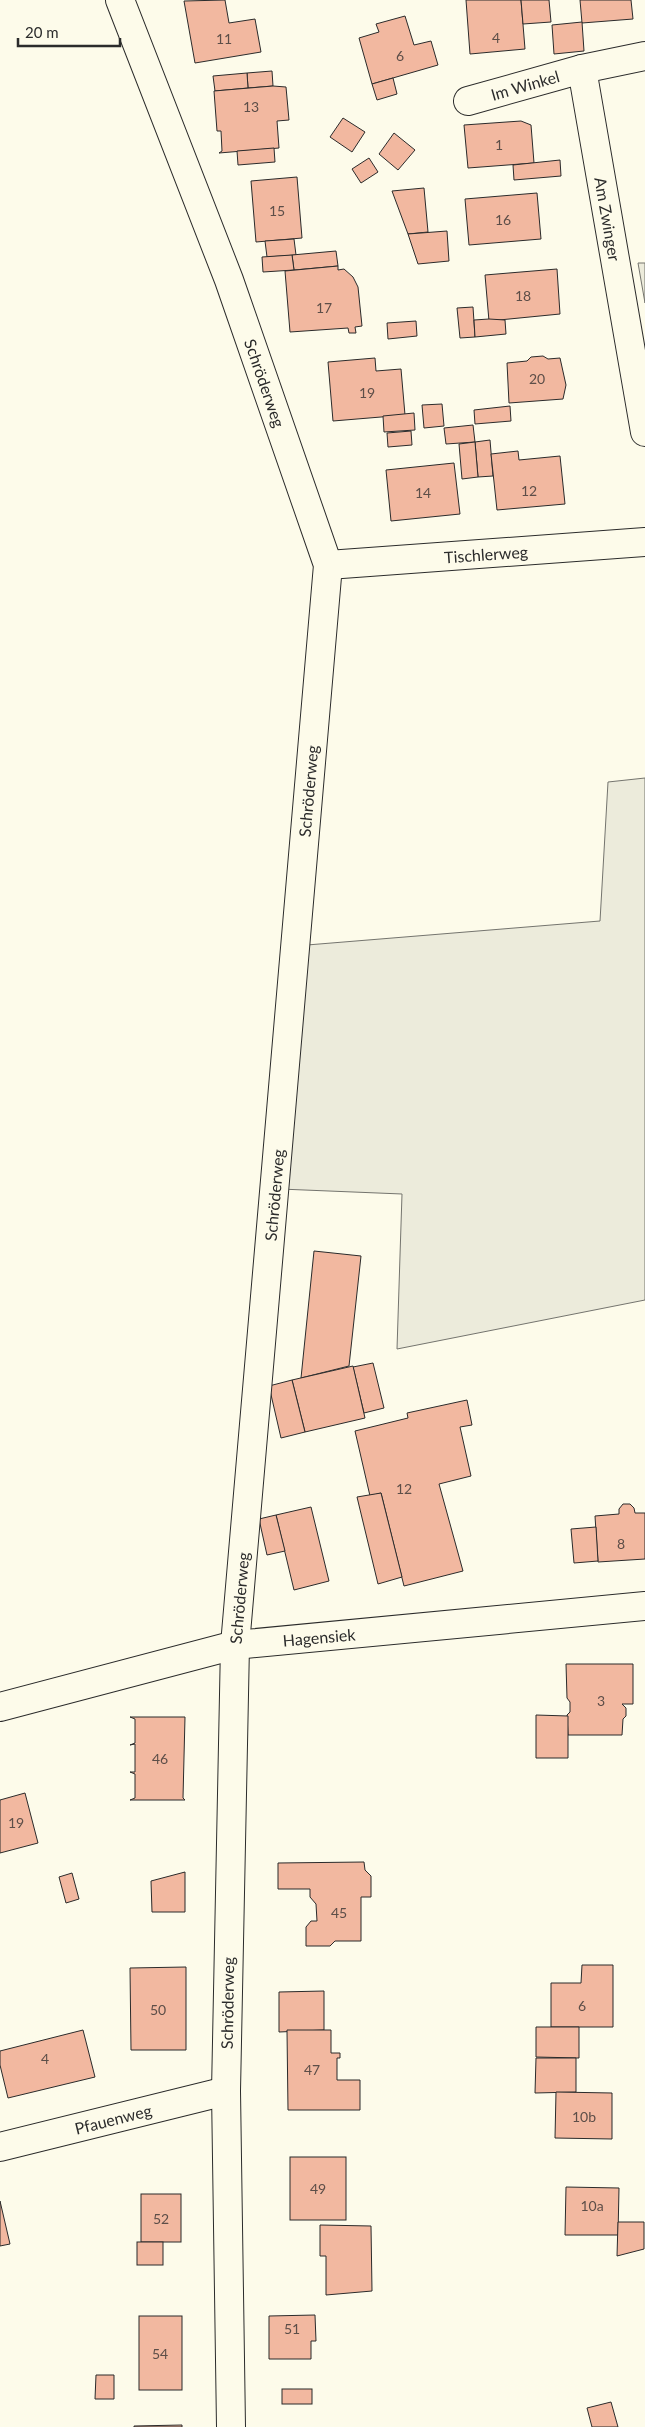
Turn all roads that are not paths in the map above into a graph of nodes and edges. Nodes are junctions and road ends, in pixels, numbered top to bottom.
1 (120, 0) edge
2 (645, 56) edge
3 (582, 69) junction
4 (468, 101) dead end
5 (645, 432) edge
6 (645, 542) edge
7 (328, 565) junction
8 (645, 1606) edge
9 (235, 1645) junction
10 (0, 1707) edge
11 (226, 2091) junction
12 (0, 2147) edge
13 (231, 2427) edge

1 - 7 street, Schröderweg
2 - 3 street
3 - 4 street, Im Winkel
3 - 5 street, Am Zwinger
6 - 7 street, Tischlerweg
7 - 9 street, Schröderweg
8 - 9 street, Hagensiek
9 - 10 street, Hagensiek
9 - 11 street, Schröderweg
11 - 12 street, Pfauenweg
11 - 13 street, Schröderweg

